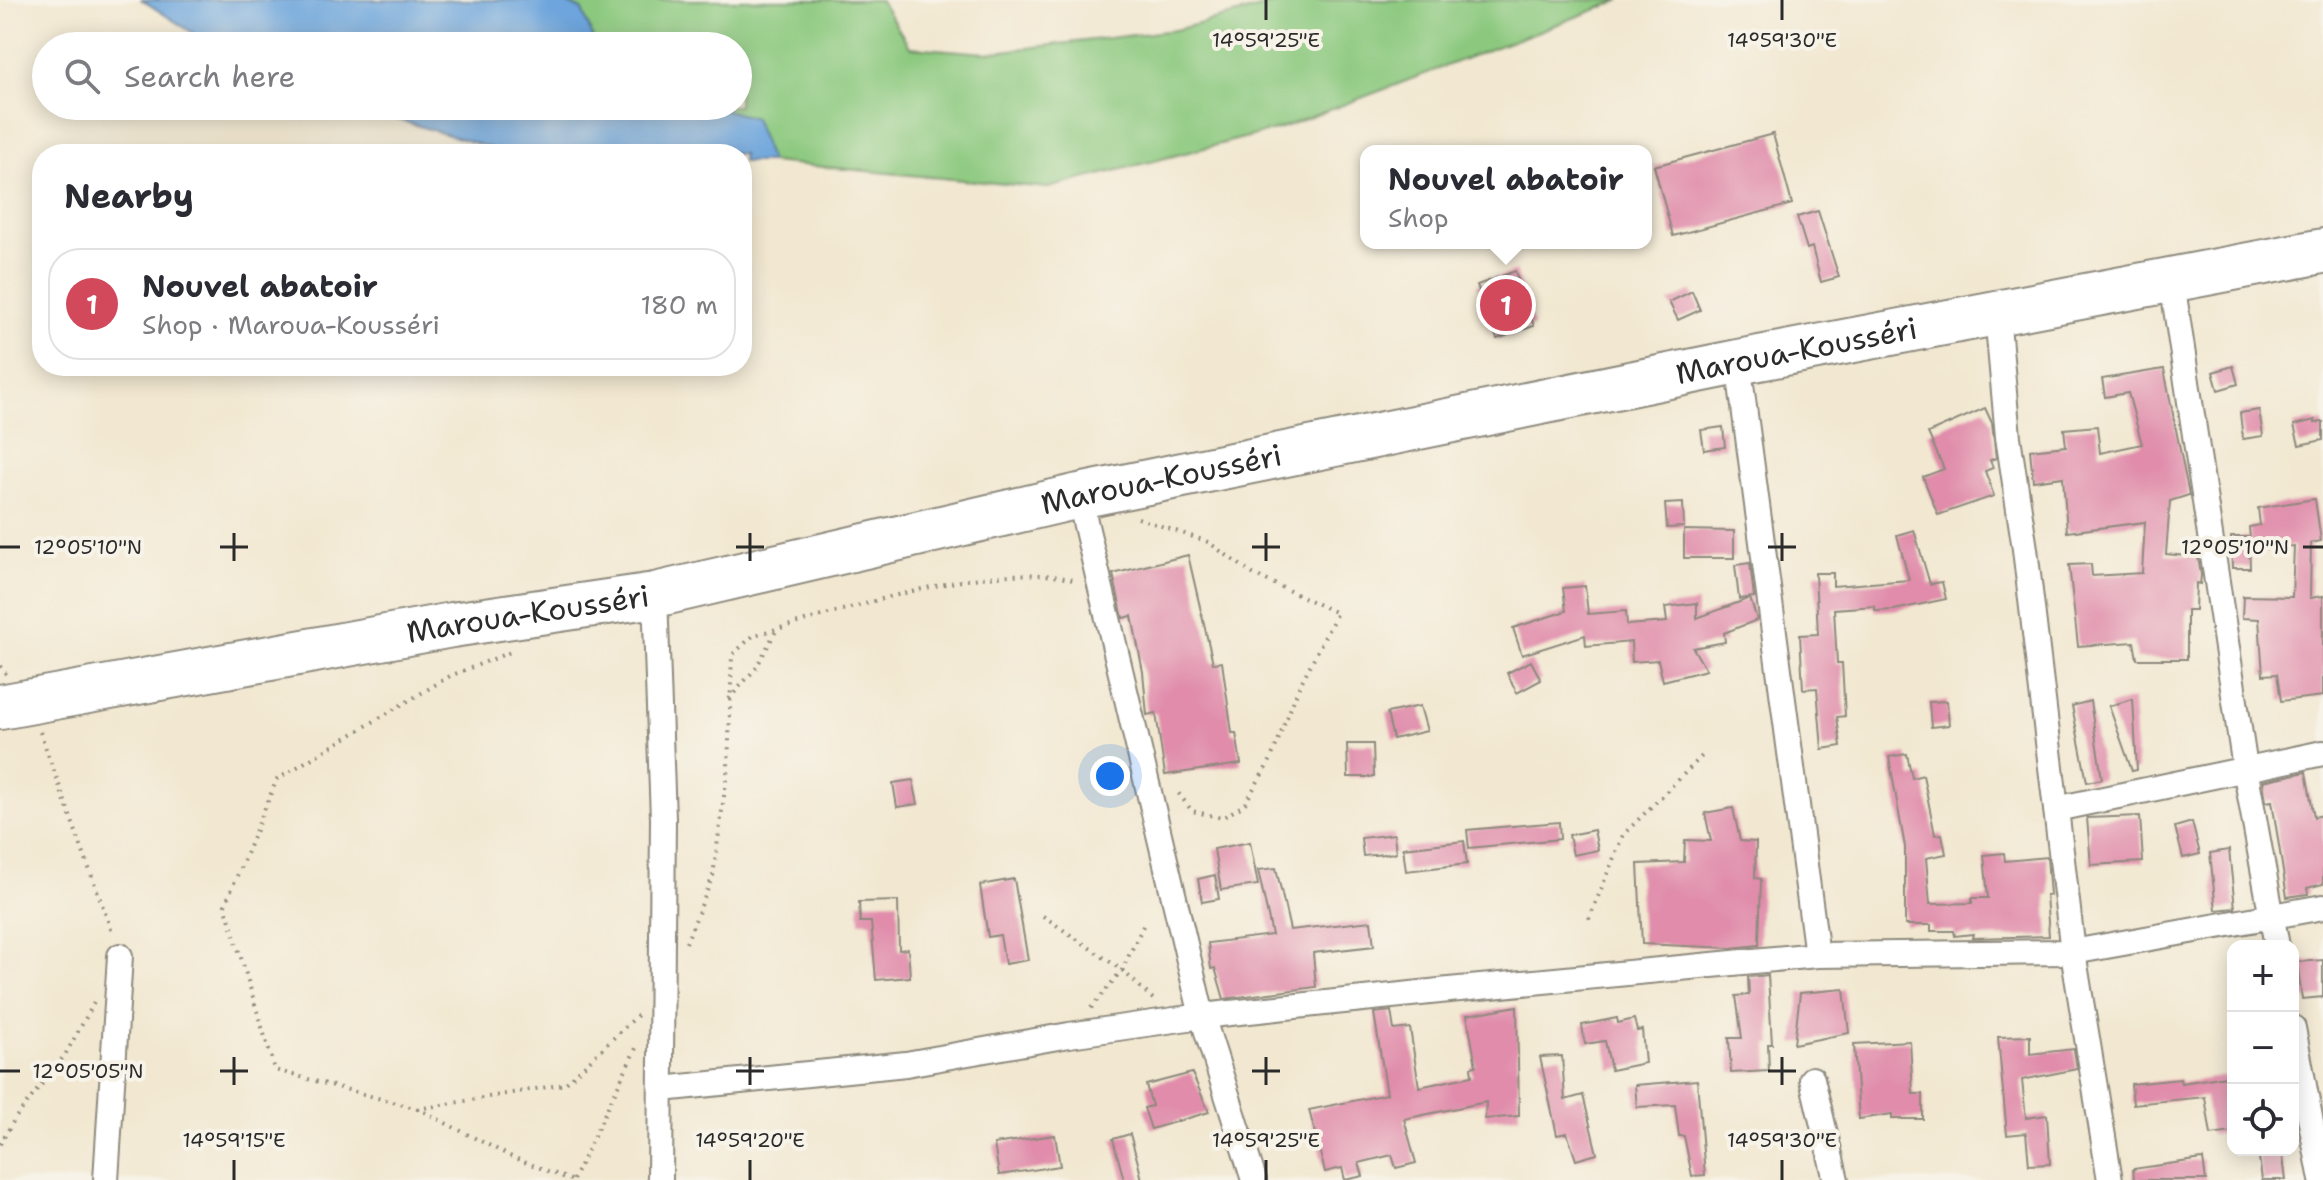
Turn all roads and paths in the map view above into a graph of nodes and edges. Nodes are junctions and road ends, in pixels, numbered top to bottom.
1 (2323, 251) edge
2 (2172, 282) junction
3 (1997, 314) junction
4 (1738, 362) junction
5 (1079, 496) junction
6 (1137, 518) dead end
7 (1101, 589) junction
8 (655, 595) junction
9 (523, 647) dead end
10 (0, 666) edge
11 (729, 699) dead end
12 (14, 704) edge
13 (1706, 752) dead end
14 (2323, 753) edge
15 (2245, 768) junction
16 (1176, 790) dead end
17 (2056, 809) junction
18 (2323, 907) edge
19 (1043, 916) dead end
20 (2272, 918) junction
21 (1589, 919) dead end
22 (1144, 924) dead end
23 (2276, 940) edge
24 (2073, 952) junction
25 (1817, 955) junction
26 (120, 956) junction
27 (1122, 970) junction
28 (662, 992) junction
29 (1202, 1016) junction
30 (1177, 1020) junction
31 (1069, 1035) junction
32 (2299, 1059) edge
33 (1812, 1079) dead end
34 (662, 1089) junction
35 (418, 1109) junction
36 (0, 1144) edge
37 (106, 1180) edge
38 (571, 1180) edge
39 (660, 1180) edge
40 (1254, 1180) edge
41 (1836, 1180) edge
42 (2110, 1180) edge
43 (2322, 1180) edge

1 - 2 highway, Maroua-Kousséri
2 - 3 highway, Maroua-Kousséri
2 - 15 street
3 - 4 highway, Maroua-Kousséri
3 - 17 street
4 - 5 highway, Maroua-Kousséri
4 - 25 street
5 - 7 street
5 - 8 highway, Maroua-Kousséri
6 - 16 path
7 - 11 path
7 - 29 street
8 - 12 highway, Maroua-Kousséri
8 - 28 street
9 - 35 path
10 - 12 path
12 - 26 path
13 - 21 path
14 - 15 street
15 - 17 street
15 - 20 street
17 - 24 street
18 - 20 street
19 - 27 path
20 - 23 street
20 - 24 street
22 - 27 path
24 - 25 street
24 - 42 street
25 - 29 street
26 - 36 path
26 - 37 street
27 - 30 path
27 - 31 path
28 - 34 street
28 - 35 path
29 - 30 street
29 - 40 street
30 - 31 street
31 - 34 street
32 - 43 street
33 - 41 street
34 - 39 street
35 - 38 path

